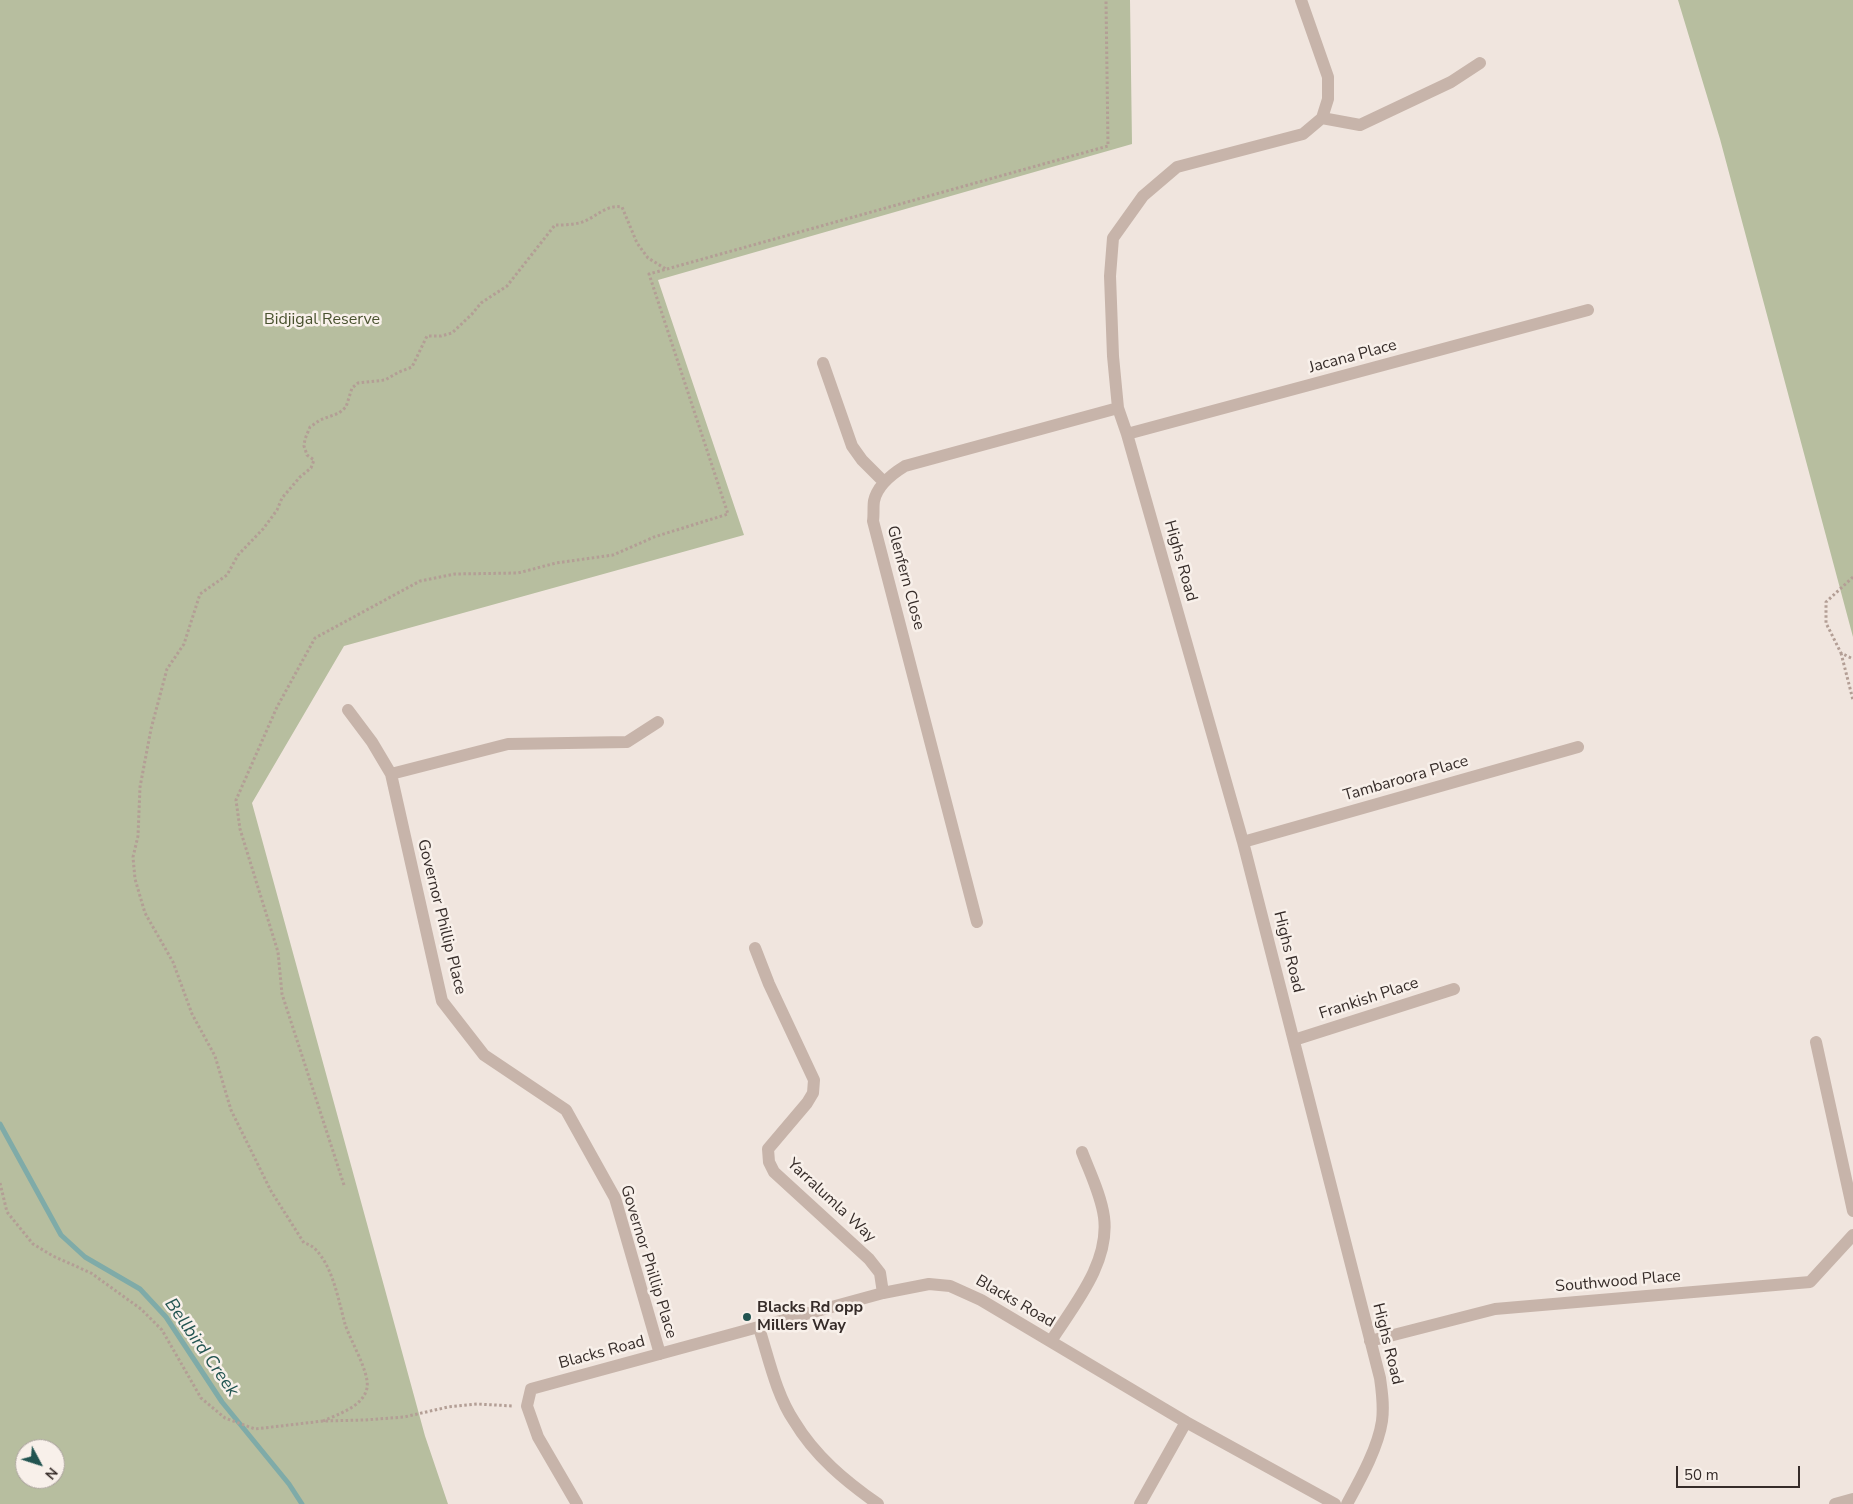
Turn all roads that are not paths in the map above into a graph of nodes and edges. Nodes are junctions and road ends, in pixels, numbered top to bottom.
1 (1301, 0) edge
2 (1480, 63) dead end
3 (1322, 118) junction
4 (1588, 310) dead end
5 (823, 364) dead end
6 (1118, 408) junction
7 (1127, 434) junction
8 (884, 482) junction
9 (348, 710) dead end
10 (658, 722) dead end
11 (1578, 747) dead end
12 (390, 774) junction
13 (1243, 842) junction
14 (977, 922) dead end
15 (755, 948) dead end
16 (1454, 990) dead end
17 (1294, 1040) junction
18 (1816, 1042) dead end
19 (1082, 1152) dead end
20 (1853, 1211) edge
21 (1853, 1236) edge
22 (883, 1293) junction
23 (759, 1328) junction
24 (1051, 1341) junction
25 (1370, 1341) junction
26 (660, 1354) junction
27 (1186, 1422) junction
28 (1853, 1499) edge
29 (576, 1504) edge
30 (878, 1504) edge
31 (1140, 1504) edge
32 (1335, 1504) edge
33 (1348, 1504) edge
34 (1835, 1504) edge

1 - 3 street
2 - 3 street
3 - 6 street, Highs Road
4 - 7 street, Jacana Place
5 - 8 street
6 - 7 street, Highs Road
6 - 8 street, Glenfern Close
7 - 13 street, Highs Road
8 - 14 street, Glenfern Close
9 - 12 street, Governor Phillip Place
10 - 12 street
11 - 13 street, Tambaroora Place
12 - 26 street, Governor Phillip Place
13 - 17 street, Highs Road
15 - 22 street, Yarralumla Way
16 - 17 street, Frankish Place
17 - 25 street, Highs Road
18 - 20 street
19 - 24 street
21 - 25 street, Southwood Place
22 - 23 street, Blacks Road
22 - 24 street, Blacks Road
23 - 26 street, Blacks Road
23 - 30 street
24 - 27 street, Blacks Road
25 - 33 street, Highs Road
26 - 29 street, Blacks Road
27 - 31 street
27 - 32 street, Blacks Road
28 - 34 street

